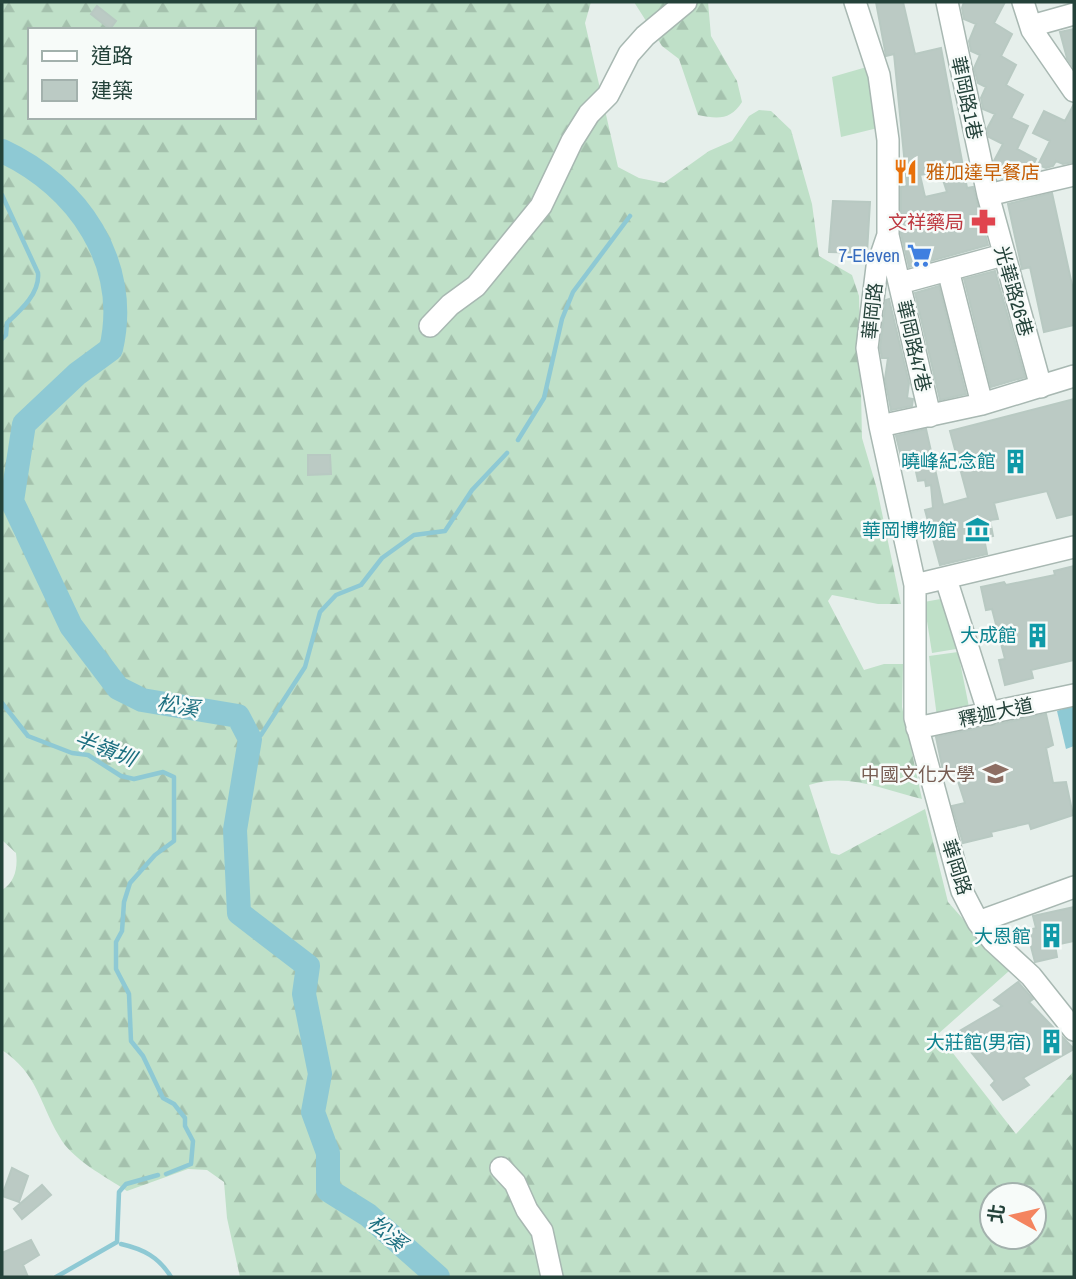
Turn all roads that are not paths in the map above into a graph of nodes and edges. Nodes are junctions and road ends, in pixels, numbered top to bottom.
1 (686, 2) edge
2 (855, 2) edge
3 (947, 2) edge
4 (1023, 2) edge
5 (1074, 14) edge
6 (1031, 26) junction
7 (1074, 91) edge
8 (1074, 175) edge
9 (988, 195) junction
10 (888, 235) junction
11 (1003, 255) junction
12 (948, 270) junction
13 (900, 283) junction
14 (430, 326) dead end
15 (1074, 376) edge
16 (1041, 387) junction
17 (982, 404) junction
18 (930, 416) junction
19 (880, 426) junction
20 (1074, 547) edge
21 (946, 579) junction
22 (915, 585) junction
23 (1074, 695) edge
24 (989, 714) junction
25 (917, 728) junction
26 (1074, 887) edge
27 (978, 922) junction
28 (1074, 1030) edge
29 (501, 1168) dead end
30 (552, 1277) edge

1 - 14 street
2 - 10 street, 華岡路
3 - 9 street, 華岡路1巷
4 - 6 street
5 - 6 street
6 - 7 street
8 - 9 street
9 - 11 street, 光華路26巷
10 - 13 street, 華岡路47巷
10 - 19 street, 華岡路
11 - 12 street
11 - 16 street, 光華路26巷
12 - 13 street
12 - 17 street
13 - 18 street, 華岡路47巷
15 - 16 street
16 - 17 street
17 - 18 street
18 - 19 street
19 - 22 street, 華岡路
20 - 21 street
21 - 22 street
21 - 24 street
22 - 25 street, 華岡路
23 - 24 street, 釋迦大道
24 - 25 street, 釋迦大道
25 - 27 street, 華岡路
26 - 27 street
27 - 28 street, 華岡路
29 - 30 street

